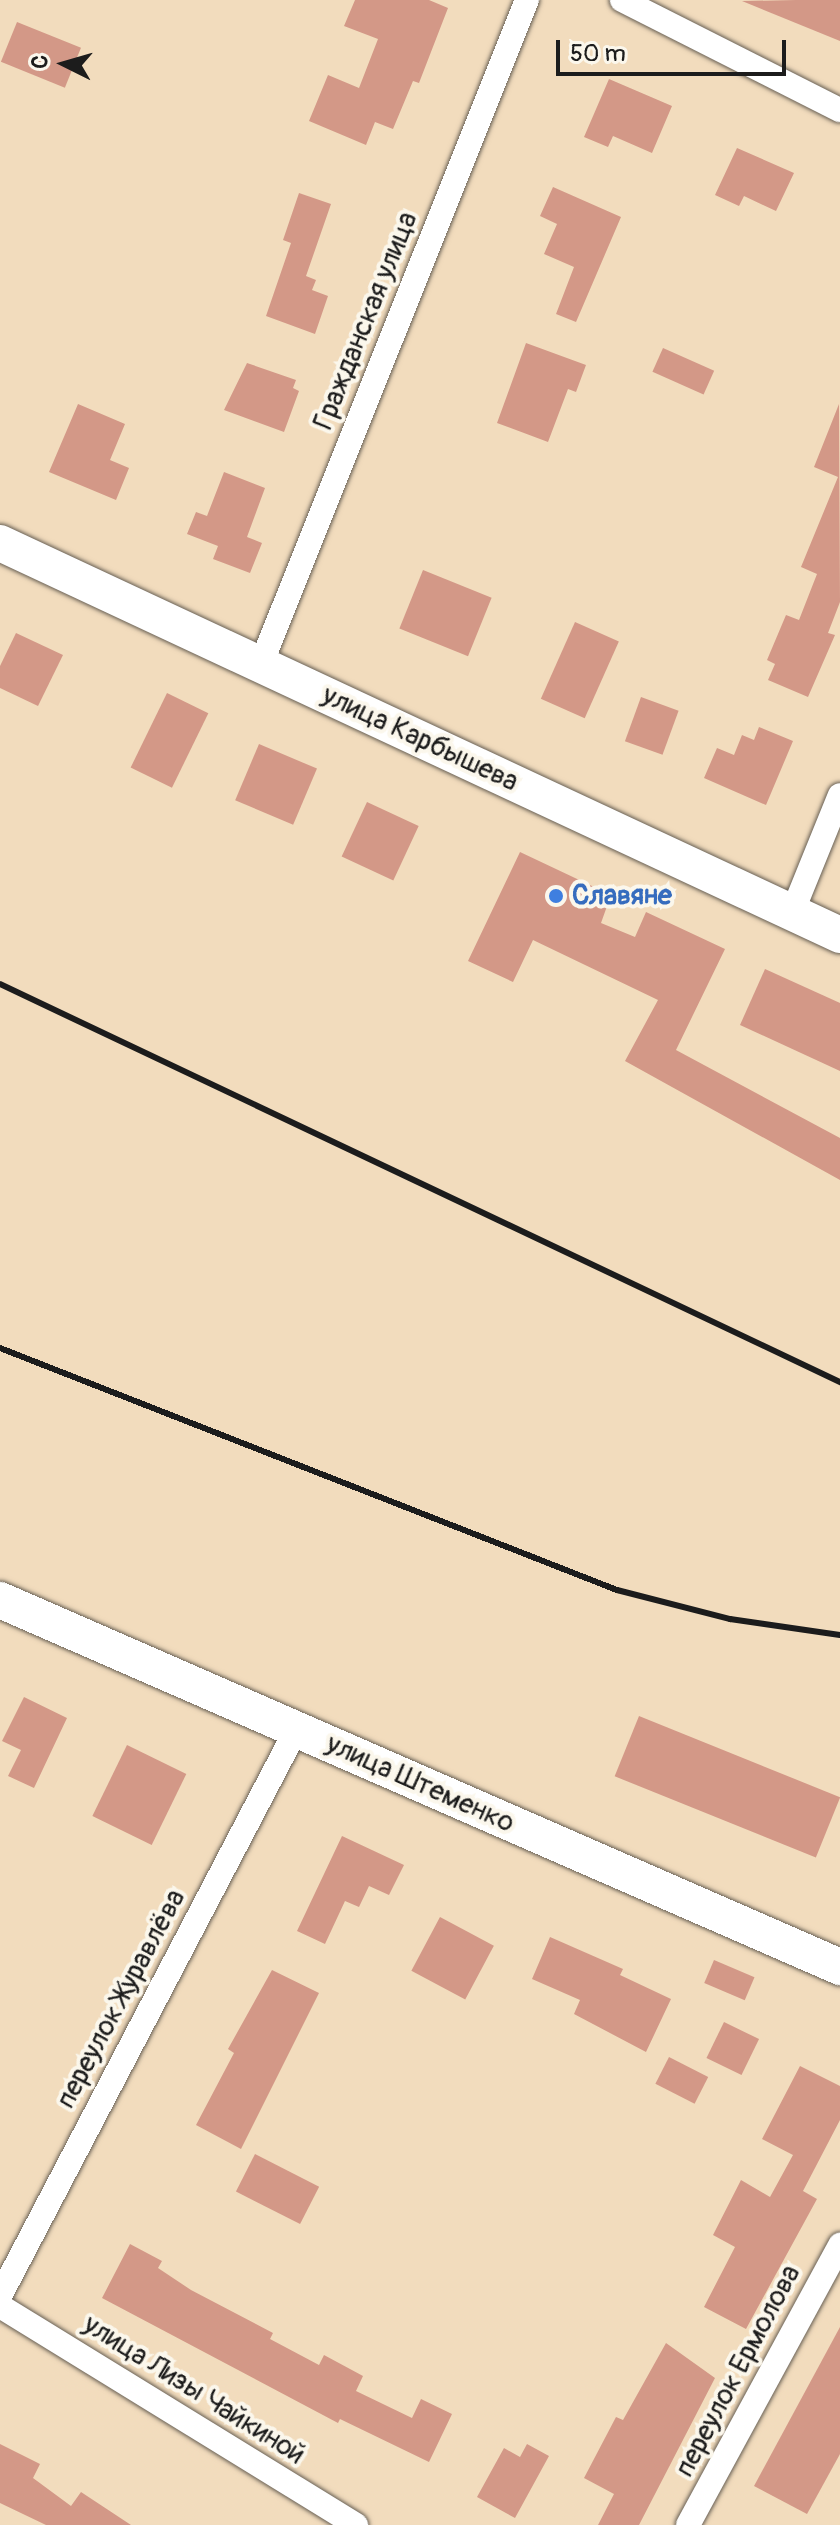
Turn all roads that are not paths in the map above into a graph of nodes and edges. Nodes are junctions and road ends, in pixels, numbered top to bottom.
1 (527, 0) edge
2 (622, 0) edge
3 (840, 110) edge
4 (0, 543) edge
5 (261, 664) junction
6 (840, 795) edge
7 (792, 913) junction
8 (840, 935) edge
9 (0, 1600) edge
10 (296, 1730) junction
11 (840, 1967) edge
12 (840, 2245) edge
13 (0, 2296) edge
14 (0, 2306) edge
15 (356, 2525) edge
16 (688, 2525) edge

1 - 5 street, Гражданская улица
2 - 3 street
4 - 5 main road, улица Карбышева
5 - 7 main road, улица Карбышева
6 - 7 street
7 - 8 main road, улица Карбышева
9 - 10 main road, улица Штеменко
10 - 11 main road, улица Штеменко
10 - 13 street, переулок Журавлёва
12 - 16 street, переулок Ермолова
14 - 15 street, улица Лизы Чайкиной

